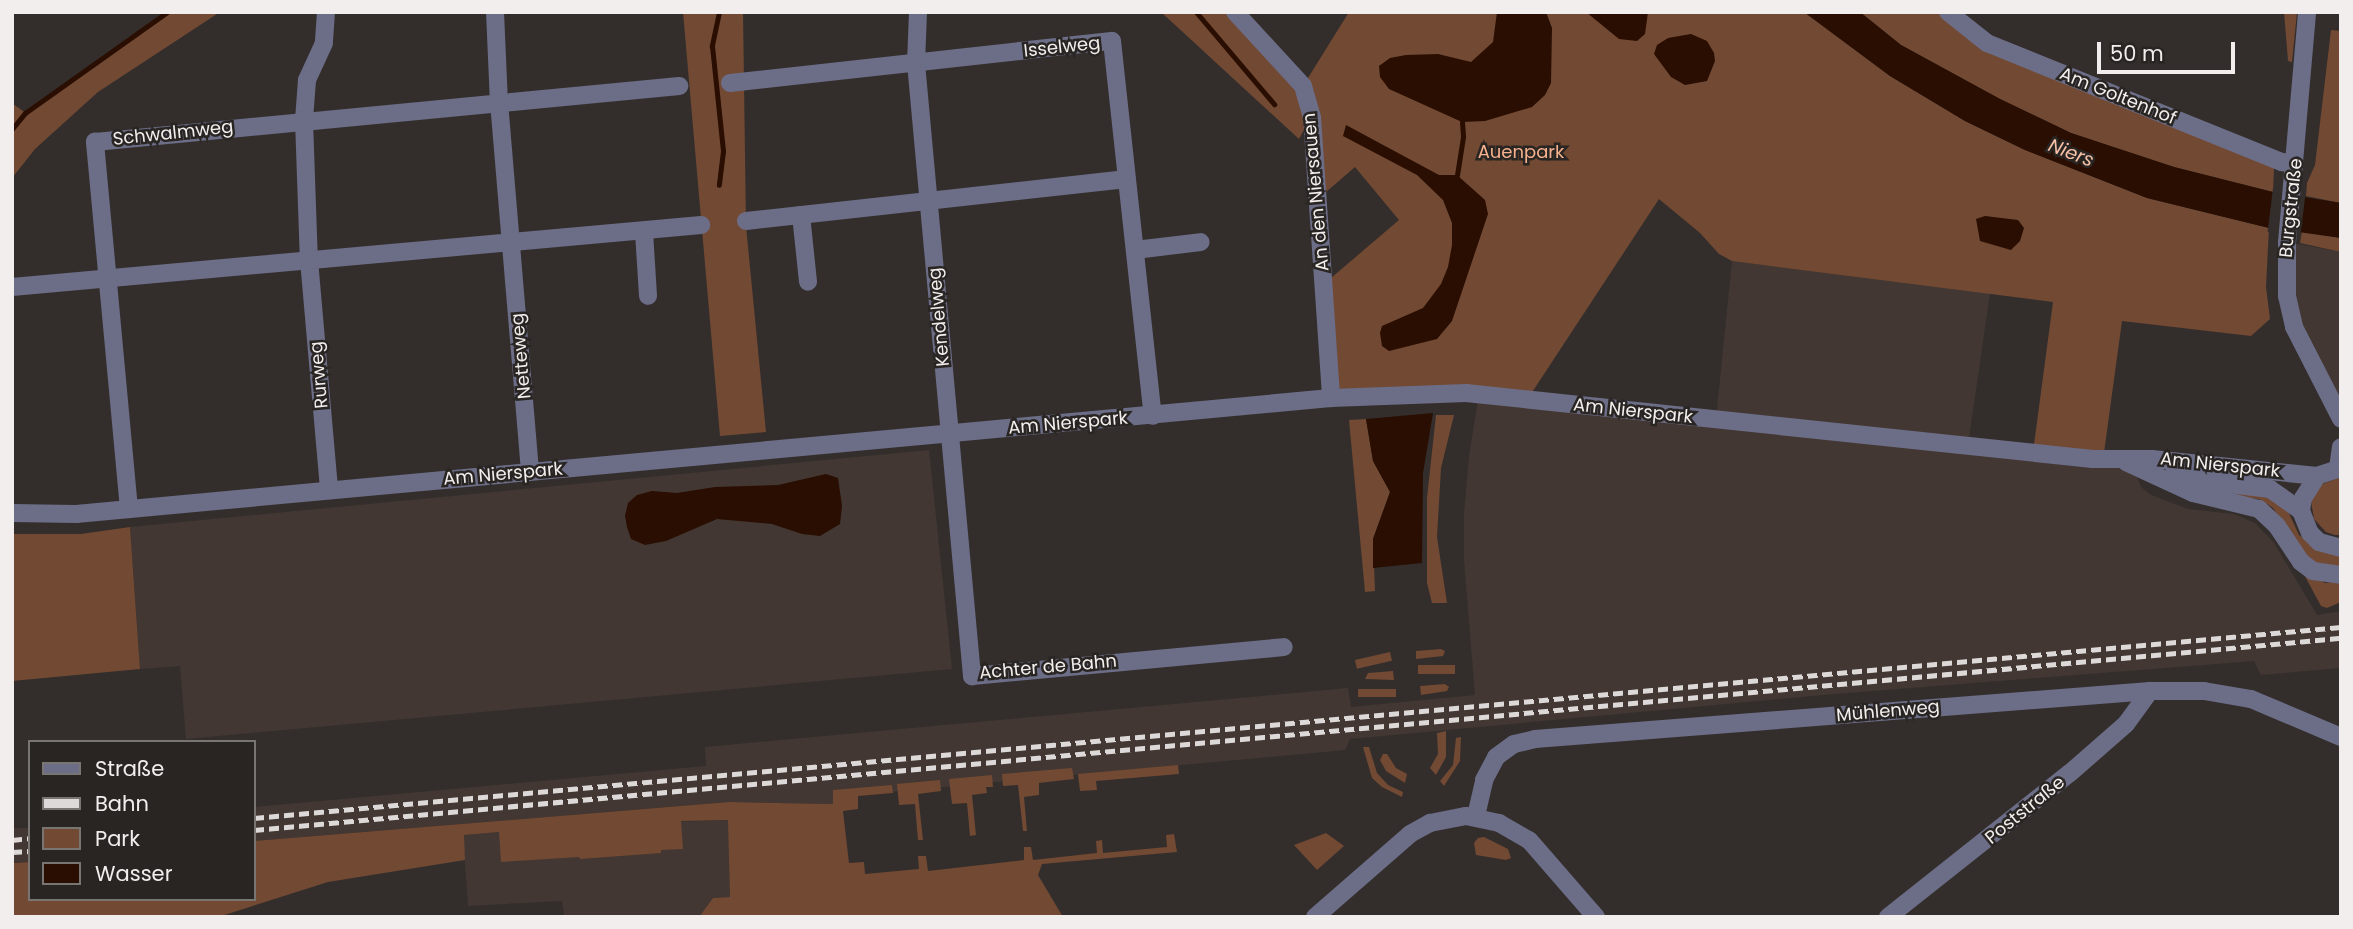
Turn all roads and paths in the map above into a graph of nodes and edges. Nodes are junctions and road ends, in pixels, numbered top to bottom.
1 (326, 12) edge
2 (495, 12) edge
3 (918, 12) edge
4 (1235, 12) edge
5 (1948, 12) edge
6 (2307, 12) edge
7 (916, 63) junction
8 (730, 83) dead end
9 (679, 86) dead end
10 (499, 102) junction
11 (304, 120) junction
12 (2294, 173) junction
13 (1127, 179) junction
14 (928, 201) junction
15 (801, 215) junction
16 (746, 221) dead end
17 (702, 225) dead end
18 (644, 232) junction
19 (511, 240) junction
20 (1200, 242) dead end
21 (1135, 250) junction
22 (309, 260) junction
23 (109, 279) junction
24 (808, 282) dead end
25 (12, 286) edge
26 (648, 296) dead end
27 (1331, 398) junction
28 (2335, 400) edge
29 (1153, 416) junction
30 (2341, 419) edge
31 (949, 432) junction
32 (2341, 447) edge
33 (2123, 461) junction
34 (2339, 468) edge
35 (530, 472) junction
36 (2154, 476) junction
37 (2317, 476) junction
38 (329, 490) junction
39 (129, 509) junction
40 (2301, 511) junction
41 (12, 513) edge
42 (2341, 548) edge
43 (2341, 575) edge
44 (1284, 647) dead end
45 (2150, 691) junction
46 (2341, 737) edge
47 (1476, 816) junction
48 (1315, 917) edge
49 (1596, 917) edge
50 (1888, 917) edge

1 - 11 street, Rurweg
2 - 10 street, Netteweg
3 - 7 street, Kendelweg
4 - 27 street, An den Niersauen
5 - 12 street, Am Goltenhof
6 - 12 street, Burgstraße
7 - 8 street
7 - 13 street, Isselweg
7 - 14 street, Kendelweg
9 - 10 street
10 - 11 street
10 - 19 street, Netteweg
11 - 22 street, Rurweg
11 - 23 street, Schwalmweg
12 - 28 street, Burgstraße
13 - 14 street
13 - 21 street, Isselweg
14 - 15 street
14 - 31 street, Kendelweg
15 - 16 street
15 - 24 street
17 - 18 street
18 - 19 street
18 - 26 street
19 - 22 street
19 - 35 street, Netteweg
20 - 21 street
21 - 29 street, Isselweg
22 - 23 street
22 - 38 street, Rurweg
23 - 25 street
23 - 39 street, Schwalmweg
27 - 29 street, Am Nierspark
27 - 33 street, Am Nierspark
28 - 30 street, Burgstraße
29 - 31 street, Am Nierspark
31 - 35 street, Am Nierspark
31 - 44 street, Achter de Bahn
32 - 34 street
33 - 36 street, Am Nierspark
33 - 37 street, Am Nierspark
34 - 37 street
35 - 38 street, Am Nierspark
36 - 40 street, Am Nierspark
36 - 43 street, Am Nierspark
37 - 40 street
38 - 39 street, Am Nierspark
39 - 41 street, Am Nierspark
40 - 42 street
45 - 46 street, Mühlenweg
45 - 47 street, Mühlenweg
45 - 50 street, Poststraße
47 - 48 street
47 - 49 street

